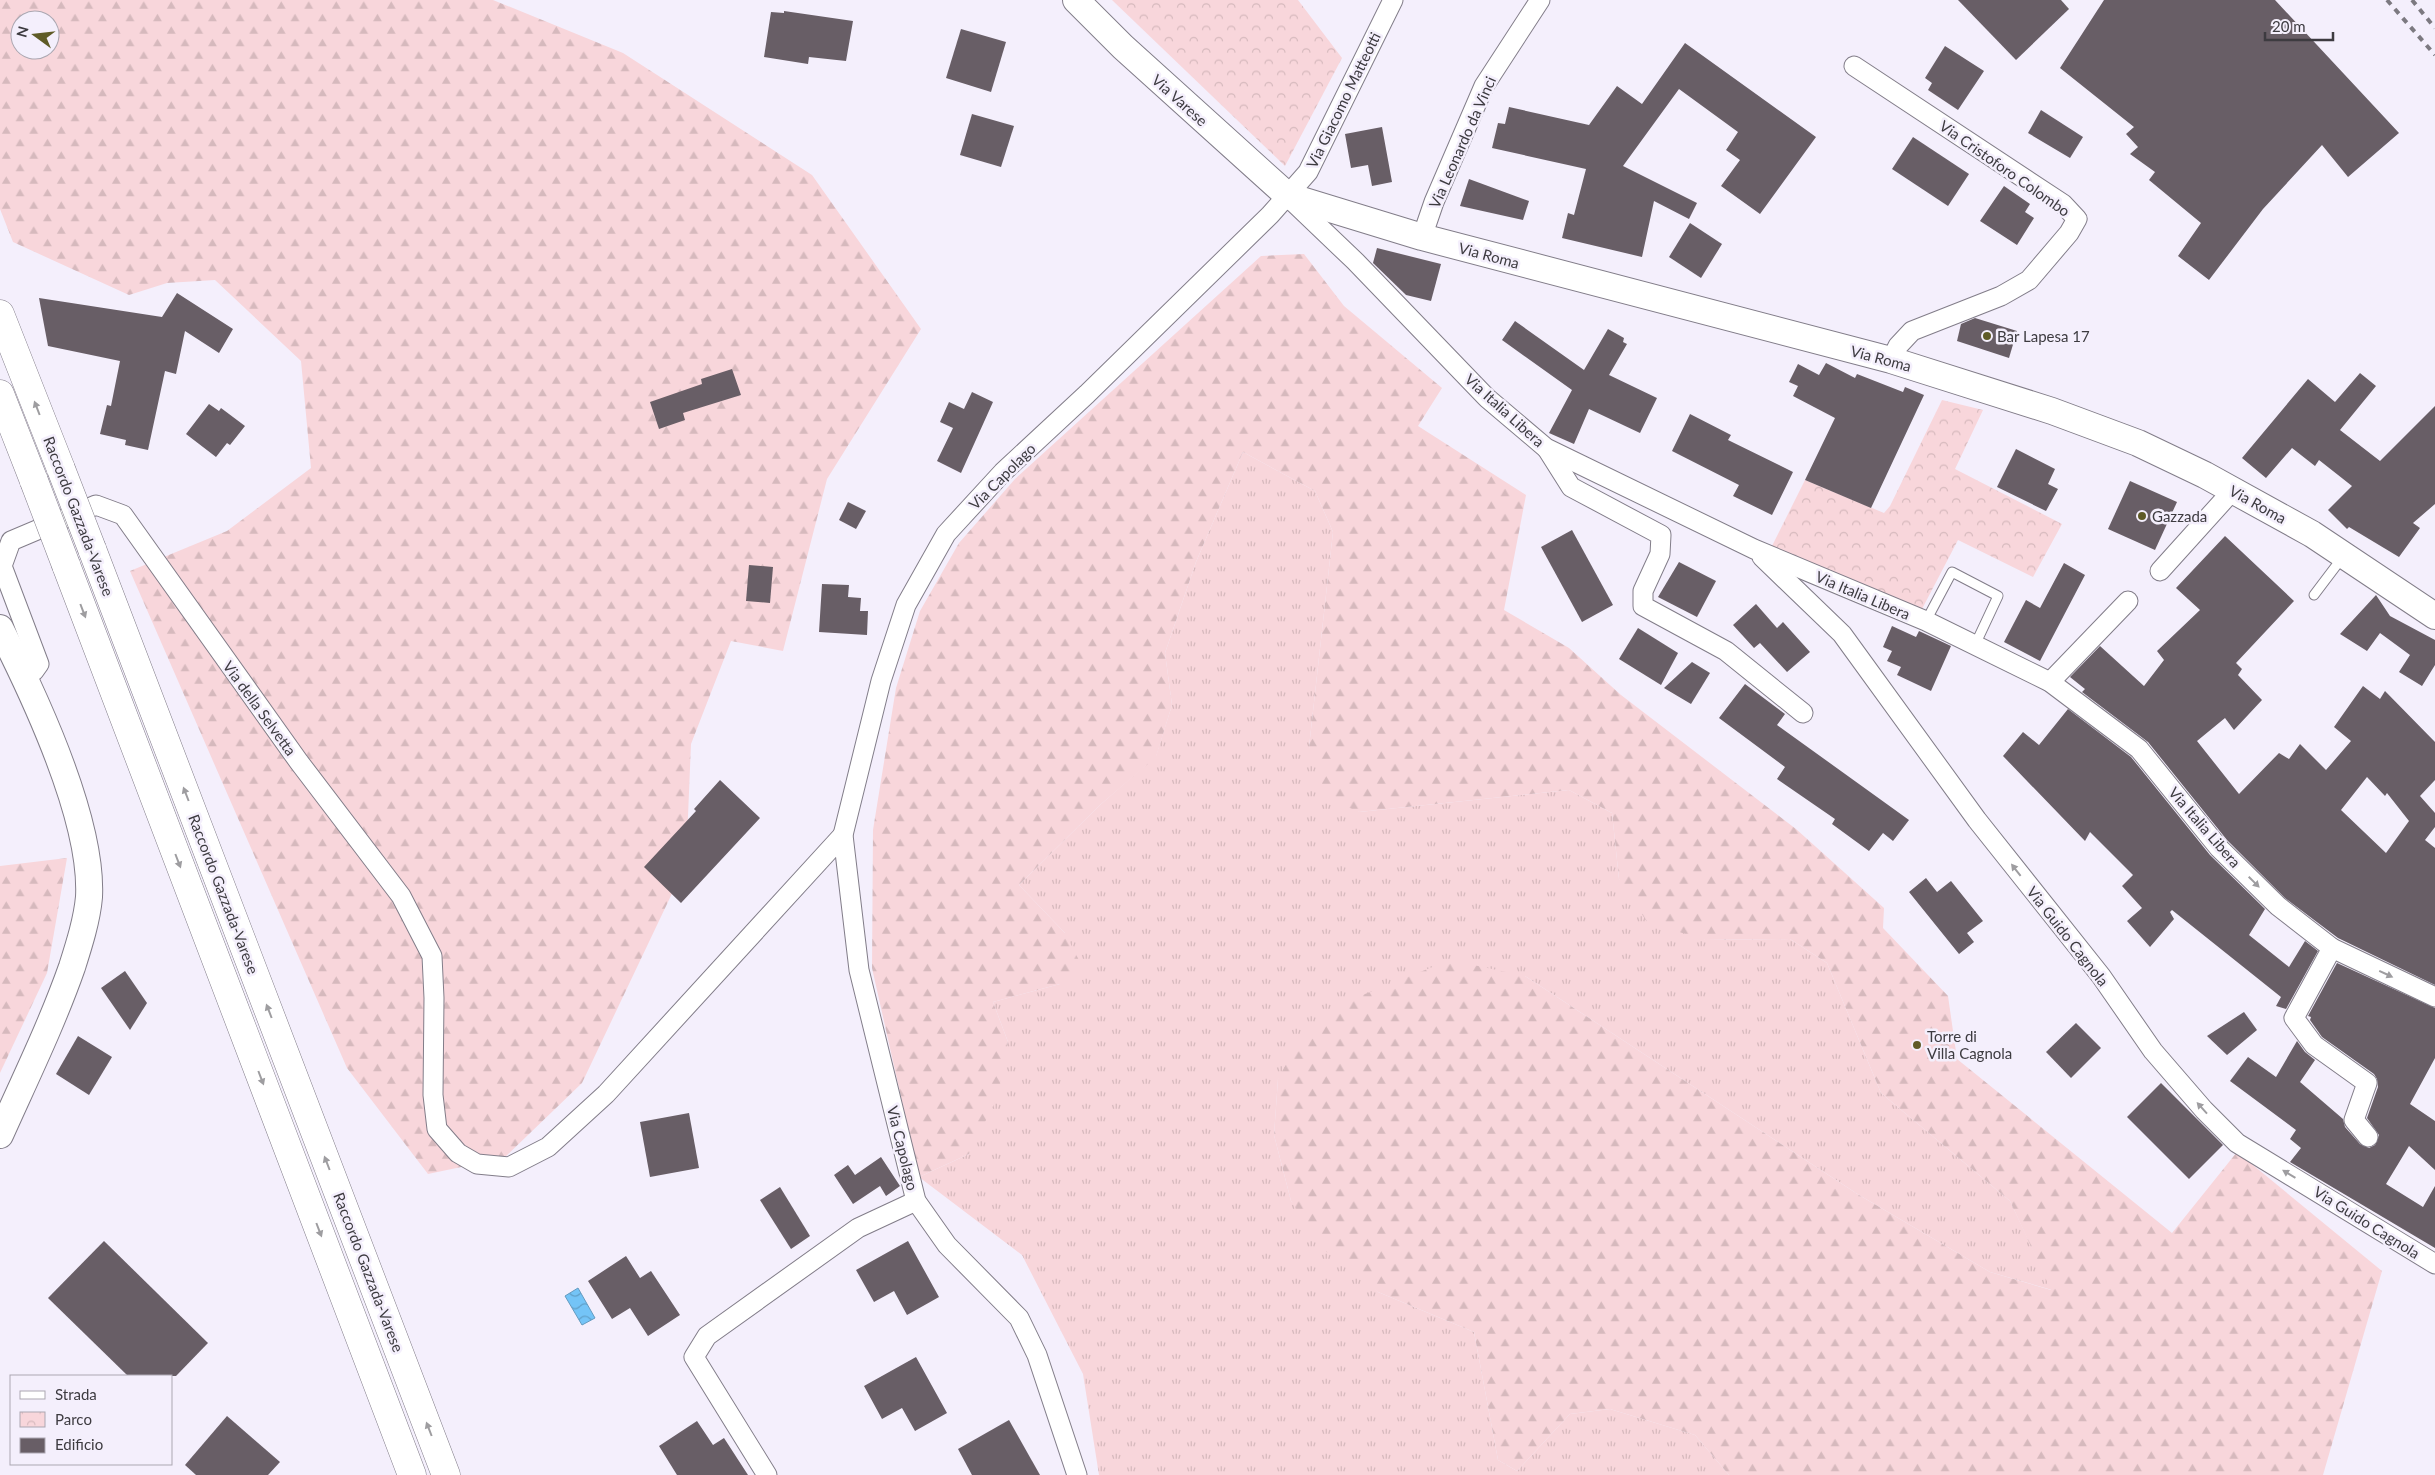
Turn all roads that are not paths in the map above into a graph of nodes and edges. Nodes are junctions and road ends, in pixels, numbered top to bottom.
1 (1076, 0) edge
2 (1393, 0) edge
3 (1540, 0) edge
4 (1854, 66) dead end
5 (1288, 196) junction
6 (1422, 237) junction
7 (0, 314) edge
8 (1891, 360) junction
9 (0, 394) edge
10 (1546, 448) junction
11 (2233, 490) junction
12 (1754, 549) junction
13 (2344, 555) junction
14 (2160, 571) dead end
15 (2314, 595) dead end
16 (2128, 601) dead end
17 (2435, 616) edge
18 (1926, 621) junction
19 (0, 628) edge
20 (1975, 645) junction
21 (25, 676) junction
22 (2050, 682) junction
23 (1803, 713) dead end
24 (843, 834) junction
25 (2332, 948) junction
26 (2435, 997) edge
27 (0, 1135) edge
28 (2368, 1137) dead end
29 (458, 1153) joint
30 (916, 1201) junction
31 (2435, 1264) edge
32 (412, 1475) edge
33 (446, 1475) edge
34 (767, 1475) edge
35 (1077, 1475) edge

1 - 5 main road, Via Varese
2 - 5 street, Via Giacomo Matteotti
3 - 6 street, Via Leonardo da Vinci
4 - 8 street, Via Cristoforo Colombo
5 - 6 main road, Via Roma
5 - 10 street, Via Italia Libera
5 - 24 street, Via Capolago
6 - 8 main road, Via Roma
33 -> 7 highway, Raccordo Gazzada-Varese, bridge
8 - 11 main road, Via Roma
9 -> 32 highway, Raccordo Gazzada-Varese, bridge
10 - 12 street, Via Italia Libera
10 - 23 street
11 - 13 main road, Via Roma
11 - 14 street
12 - 18 street, Via Italia Libera
31 -> 12 street, Via Guido Cagnola
13 - 15 lane
13 - 17 main road, Via Roma
16 - 22 street
18 - 20 street, Via Italia Libera
18 - 20 lane
19 - 21 main road
20 - 22 street, Via Italia Libera
21 - 27 main road
21 - 29 street, Via della Selvetta
22 -> 25 street, Via Italia Libera
24 - 29 street, Via Capolago
24 - 30 street, Via Capolago
25 -> 26 street, Via Italia Libera
25 - 28 street
30 - 34 street
30 - 35 street, Via Capolago

